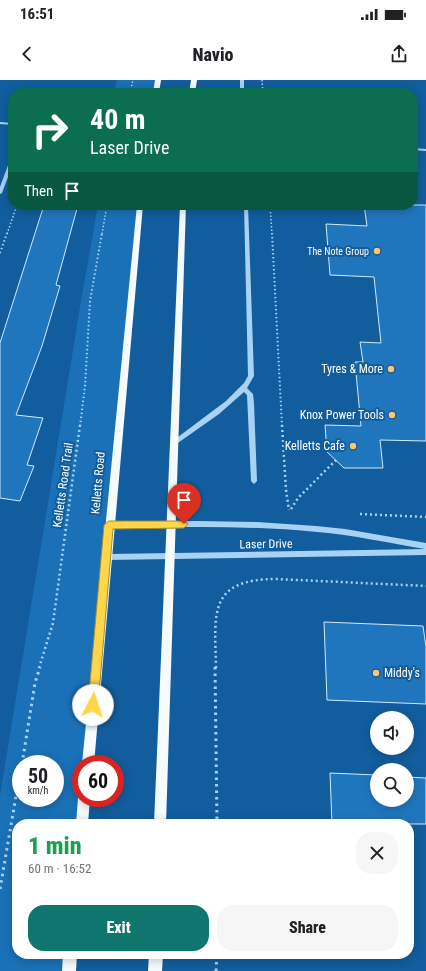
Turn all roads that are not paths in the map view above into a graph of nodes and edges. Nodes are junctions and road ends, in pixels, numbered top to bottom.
1 (8, 171) edge
2 (0, 193) edge
3 (140, 210) edge
4 (183, 210) edge
5 (246, 210) edge
6 (244, 389) junction
7 (173, 443) junction
8 (254, 482) dead end
9 (170, 524) junction
10 (109, 525) junction
11 (426, 546) edge
12 (426, 552) edge
13 (107, 557) junction
14 (169, 557) junction
15 (89, 755) edge
16 (83, 807) edge
17 (82, 819) edge
18 (160, 819) edge
19 (69, 959) edge
20 (156, 959) edge
21 (68, 971) edge
22 (155, 971) edge

1 - 2 street
3 - 10 main road, Kelletts Road
4 - 7 main road
5 - 6 street
6 - 7 street
6 - 8 street
7 - 9 main road
9 - 10 street, Laser Drive
9 - 11 street, Laser Drive
9 - 14 main road
10 - 13 main road, Kelletts Road
12 - 14 street, Laser Drive
13 - 14 street, Laser Drive
13 - 15 main road, Kelletts Road
14 - 18 main road
16 - 17 main road
19 - 21 main road
20 - 22 main road

